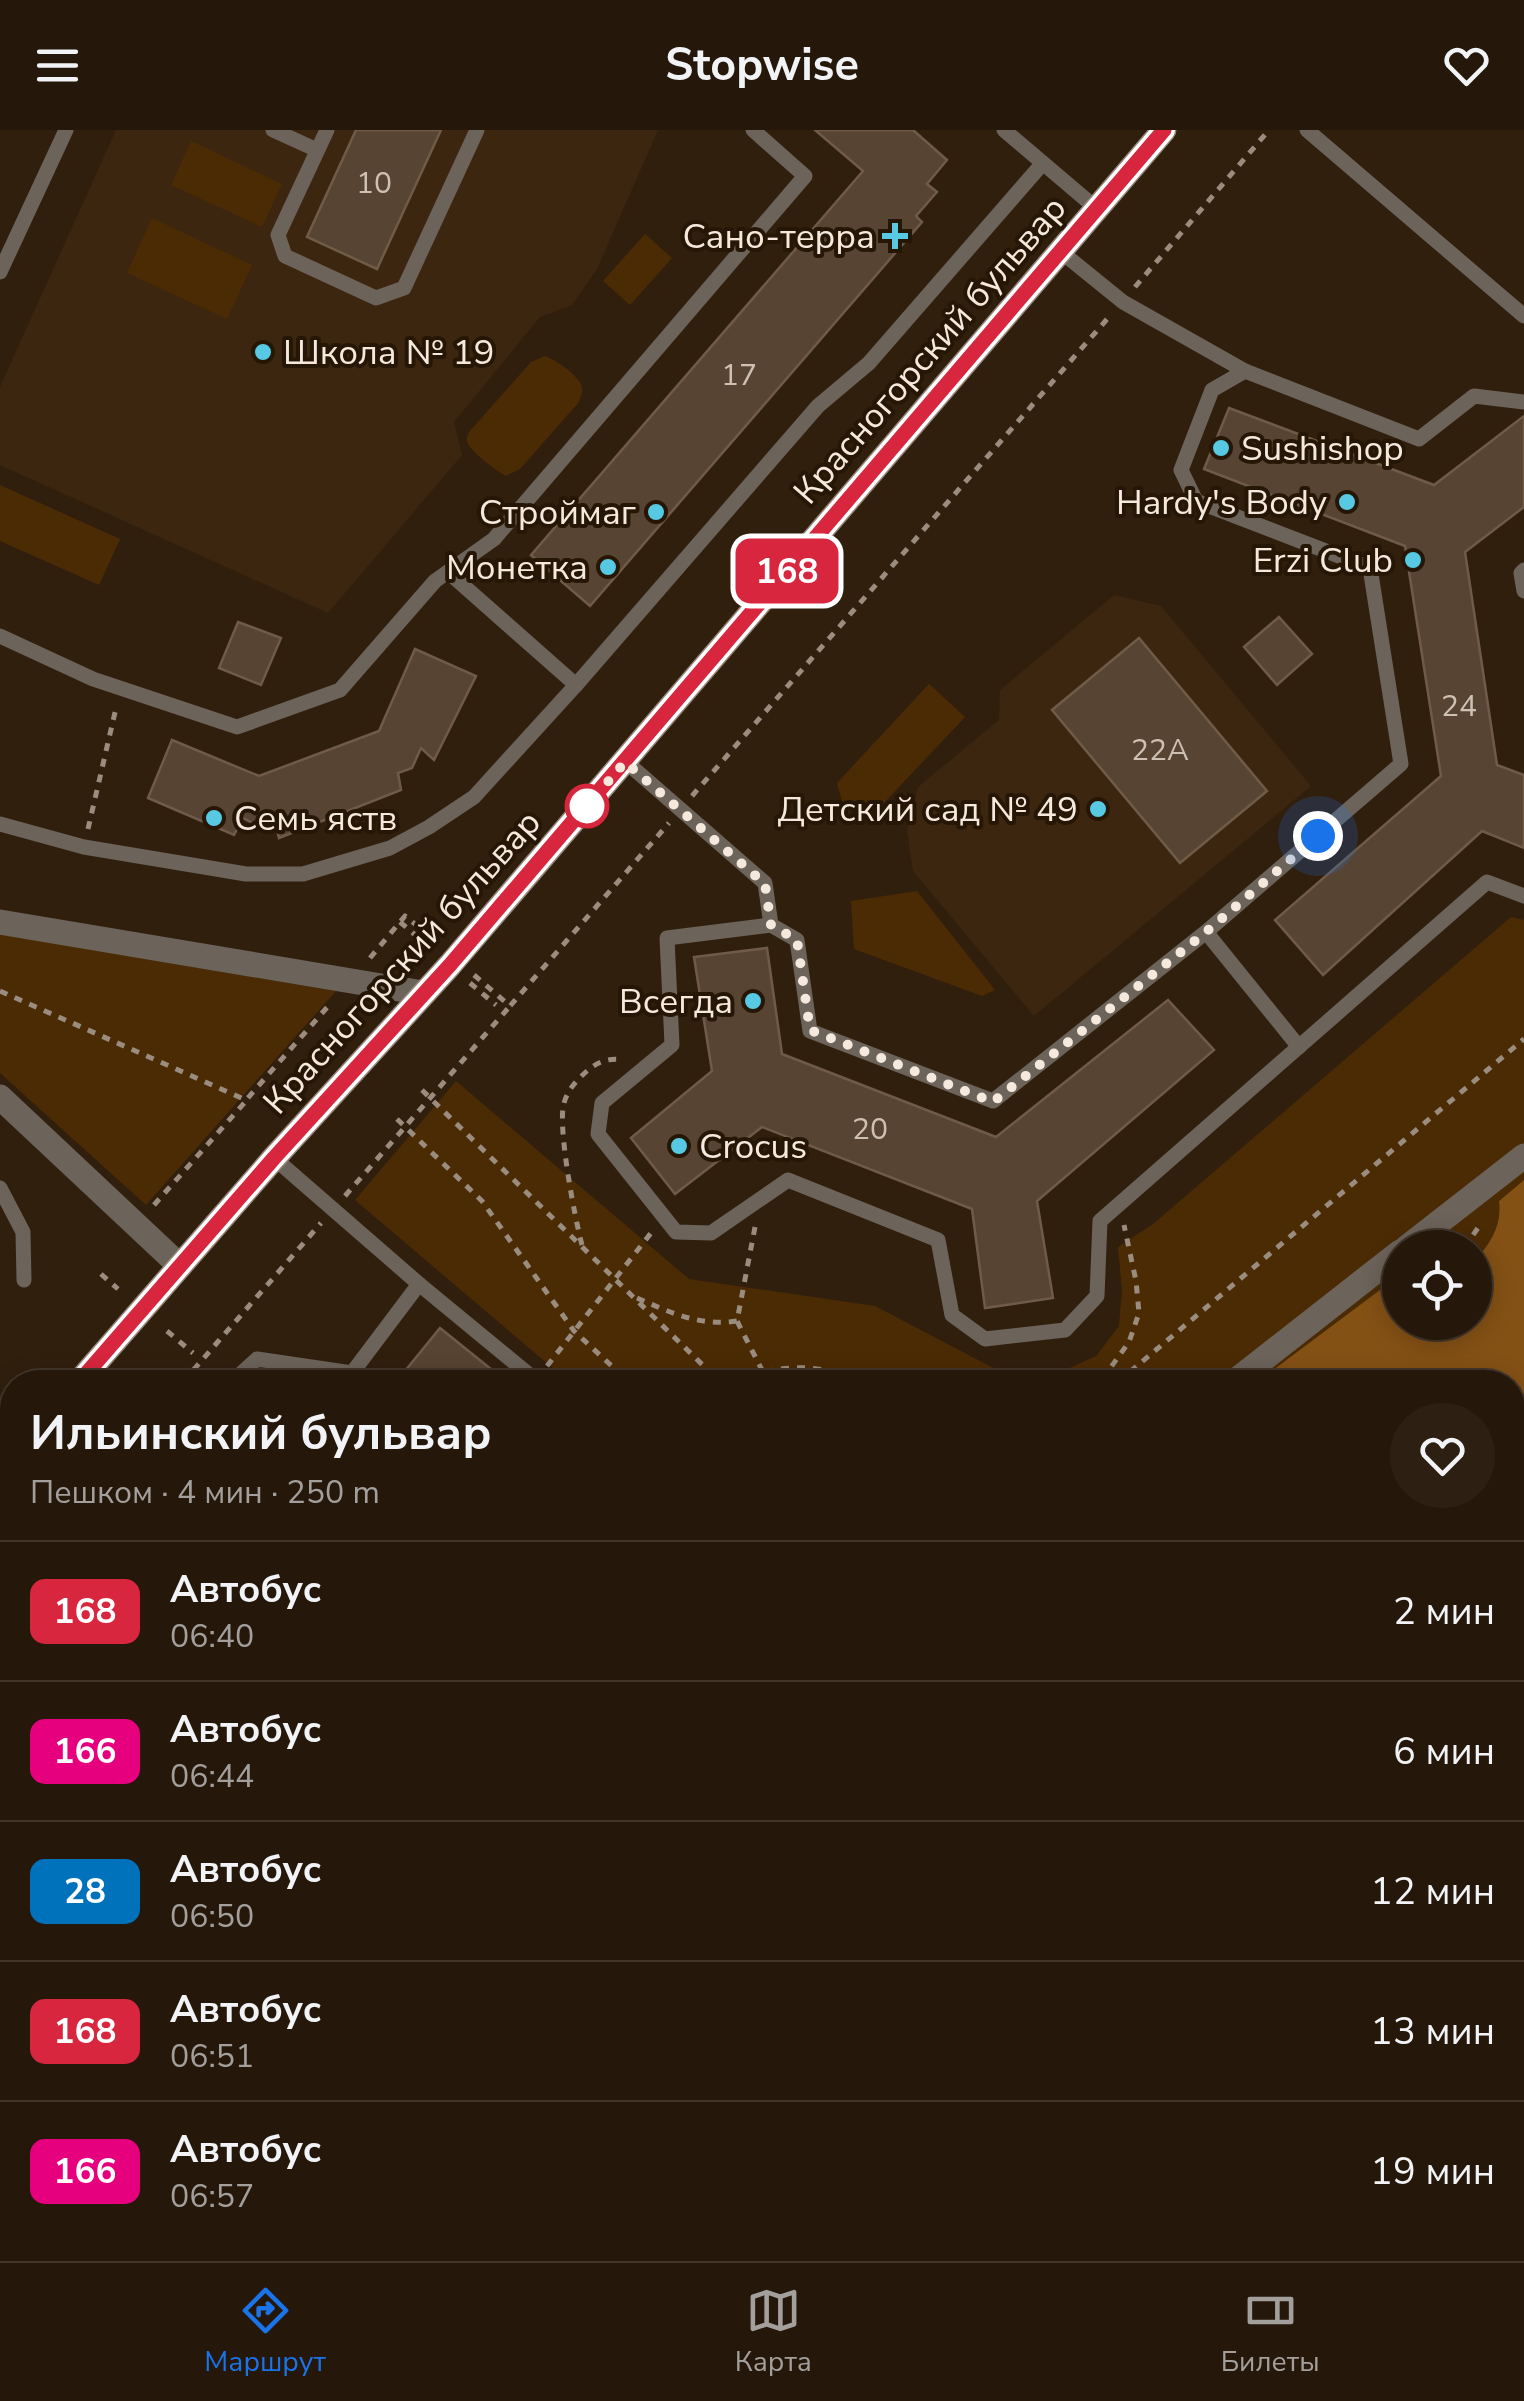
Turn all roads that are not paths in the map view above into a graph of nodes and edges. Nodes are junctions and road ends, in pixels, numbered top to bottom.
1 (66, 130) edge
2 (273, 130) edge
3 (326, 130) edge
4 (476, 130) edge
5 (753, 130) edge
6 (1164, 130) edge
7 (1307, 130) edge
8 (1015, 134) edge
9 (317, 150) junction
10 (1044, 163) junction
11 (1097, 208) junction
12 (1060, 251) junction
13 (0, 272) edge
14 (1524, 316) edge
15 (1245, 371) junction
16 (1524, 402) edge
17 (1524, 570) edge
18 (448, 572) junction
19 (1524, 591) edge
20 (0, 636) edge
21 (576, 684) junction
22 (625, 762) junction
23 (0, 824) edge
24 (1524, 896) edge
25 (0, 922) edge
26 (771, 925) junction
27 (1206, 932) junction
28 (423, 993) junction
29 (1299, 1046) junction
30 (0, 1097) edge
31 (1524, 1156) edge
32 (274, 1158) junction
33 (0, 1188) edge
34 (1429, 1230) edge
35 (180, 1266) junction
36 (1382, 1266) edge
37 (24, 1280) dead end
38 (419, 1284) junction
39 (89, 1370) edge
40 (246, 1370) edge
41 (336, 1370) edge
42 (354, 1370) edge
43 (524, 1370) edge
44 (1249, 1370) edge

1 - 13 lane
2 - 9 lane
3 - 9 lane
4 - 9 lane
5 - 18 lane
6 - 11 main road, Красногорский бульвар
7 - 14 lane
8 - 10 lane
10 - 11 lane
10 - 21 lane
11 - 12 main road, Красногорский бульвар
12 - 15 lane
12 - 22 main road, Красногорский бульвар
15 - 16 lane
15 - 27 lane
17 - 19 lane
18 - 20 lane
18 - 21 lane
21 - 23 lane
22 - 26 lane
22 - 28 main road, Красногорский бульвар
24 - 29 lane
25 - 28 street
26 - 27 lane
26 - 29 lane
27 - 29 lane
28 - 32 main road, Красногорский бульвар
30 - 35 street
31 - 34 street
32 - 35 main road, Красногорский бульвар
32 - 38 lane
33 - 37 lane
35 - 39 main road, Красногорский бульвар
36 - 44 street
38 - 42 lane
38 - 43 lane
40 - 41 lane

